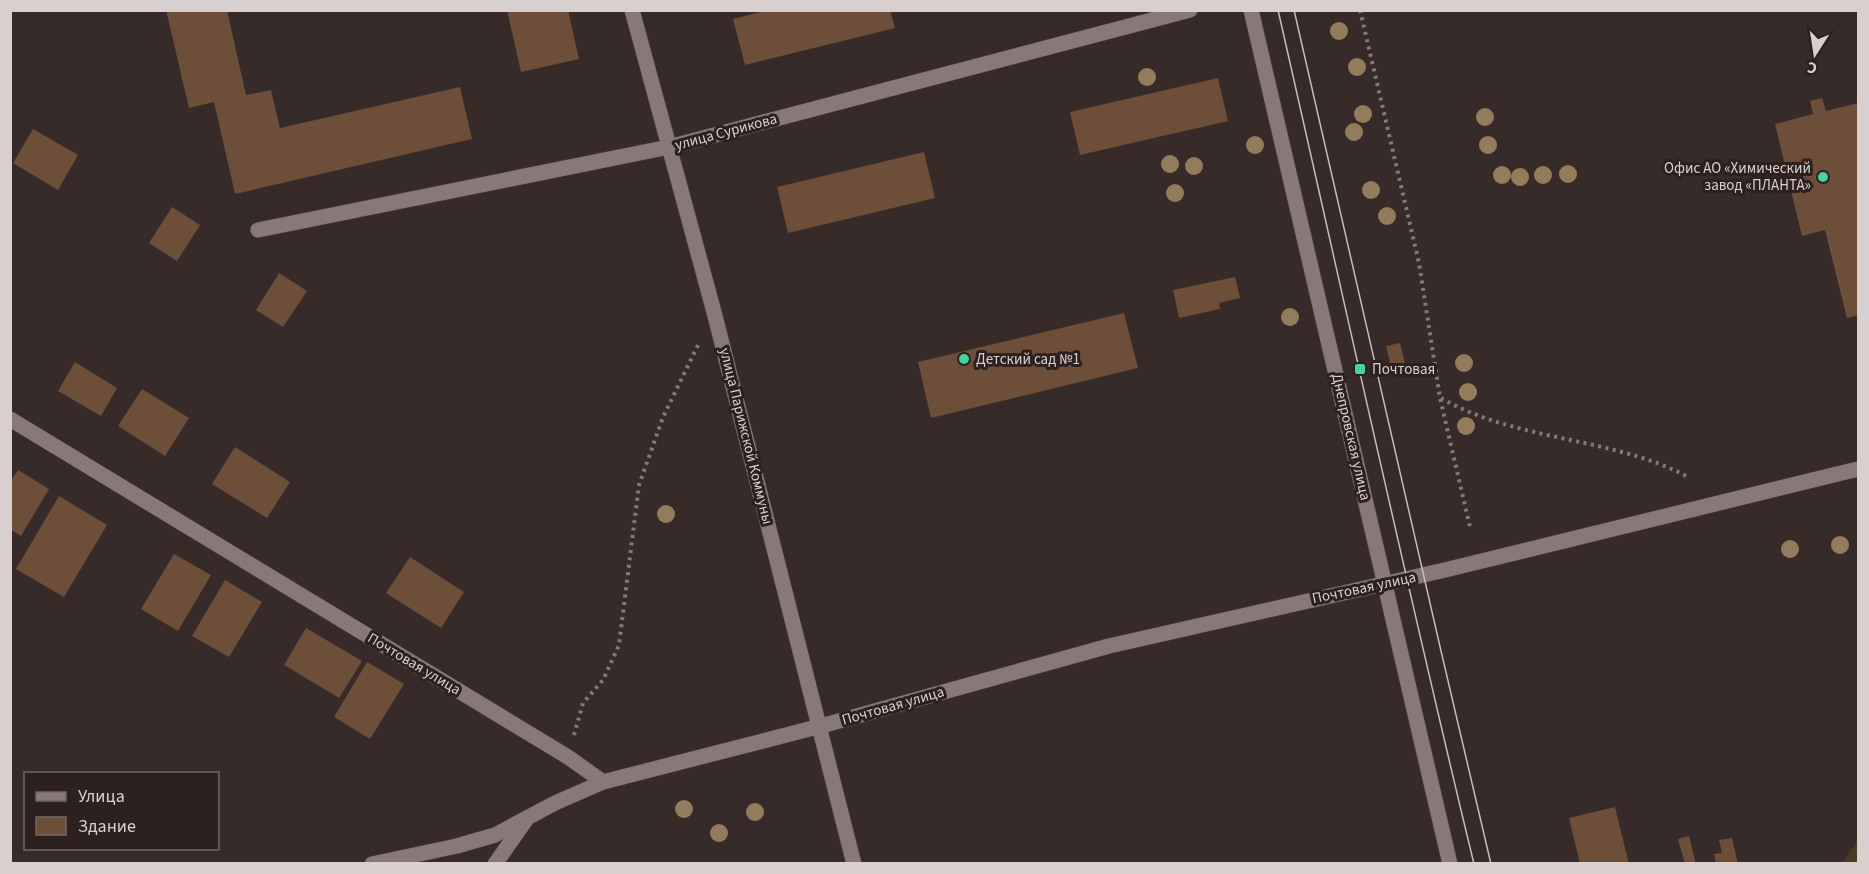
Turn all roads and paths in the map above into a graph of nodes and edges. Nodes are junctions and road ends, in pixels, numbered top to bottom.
1 (632, 10) edge
2 (1190, 10) edge
3 (1251, 10) edge
4 (1360, 10) edge
5 (669, 147) junction
6 (258, 230) dead end
7 (714, 312) junction
8 (1440, 398) junction
9 (10, 418) edge
10 (1858, 469) edge
11 (1688, 477) dead end
12 (1470, 527) dead end
13 (1385, 582) junction
14 (820, 726) junction
15 (568, 757) junction
16 (603, 782) junction
17 (526, 820) junction
18 (372, 864) edge
19 (495, 864) edge
20 (854, 864) edge
21 (1450, 864) edge

1 - 5 street, улица Парижской Коммуны
2 - 5 street, улица Сурикова
3 - 13 street, Днепровская улица
4 - 8 path
5 - 6 street, улица Сурикова
5 - 7 street, улица Парижской Коммуны
7 - 14 street, улица Парижской Коммуны
7 - 15 path
8 - 11 path
8 - 12 path
9 - 15 street, Почтовая улица
10 - 13 street, Почтовая улица
13 - 14 street, Почтовая улица
13 - 21 street, Днепровская улица
14 - 16 street, Почтовая улица
14 - 20 street, улица Парижской Коммуны
15 - 16 street, Почтовая улица
16 - 17 street
17 - 18 street
17 - 19 street

